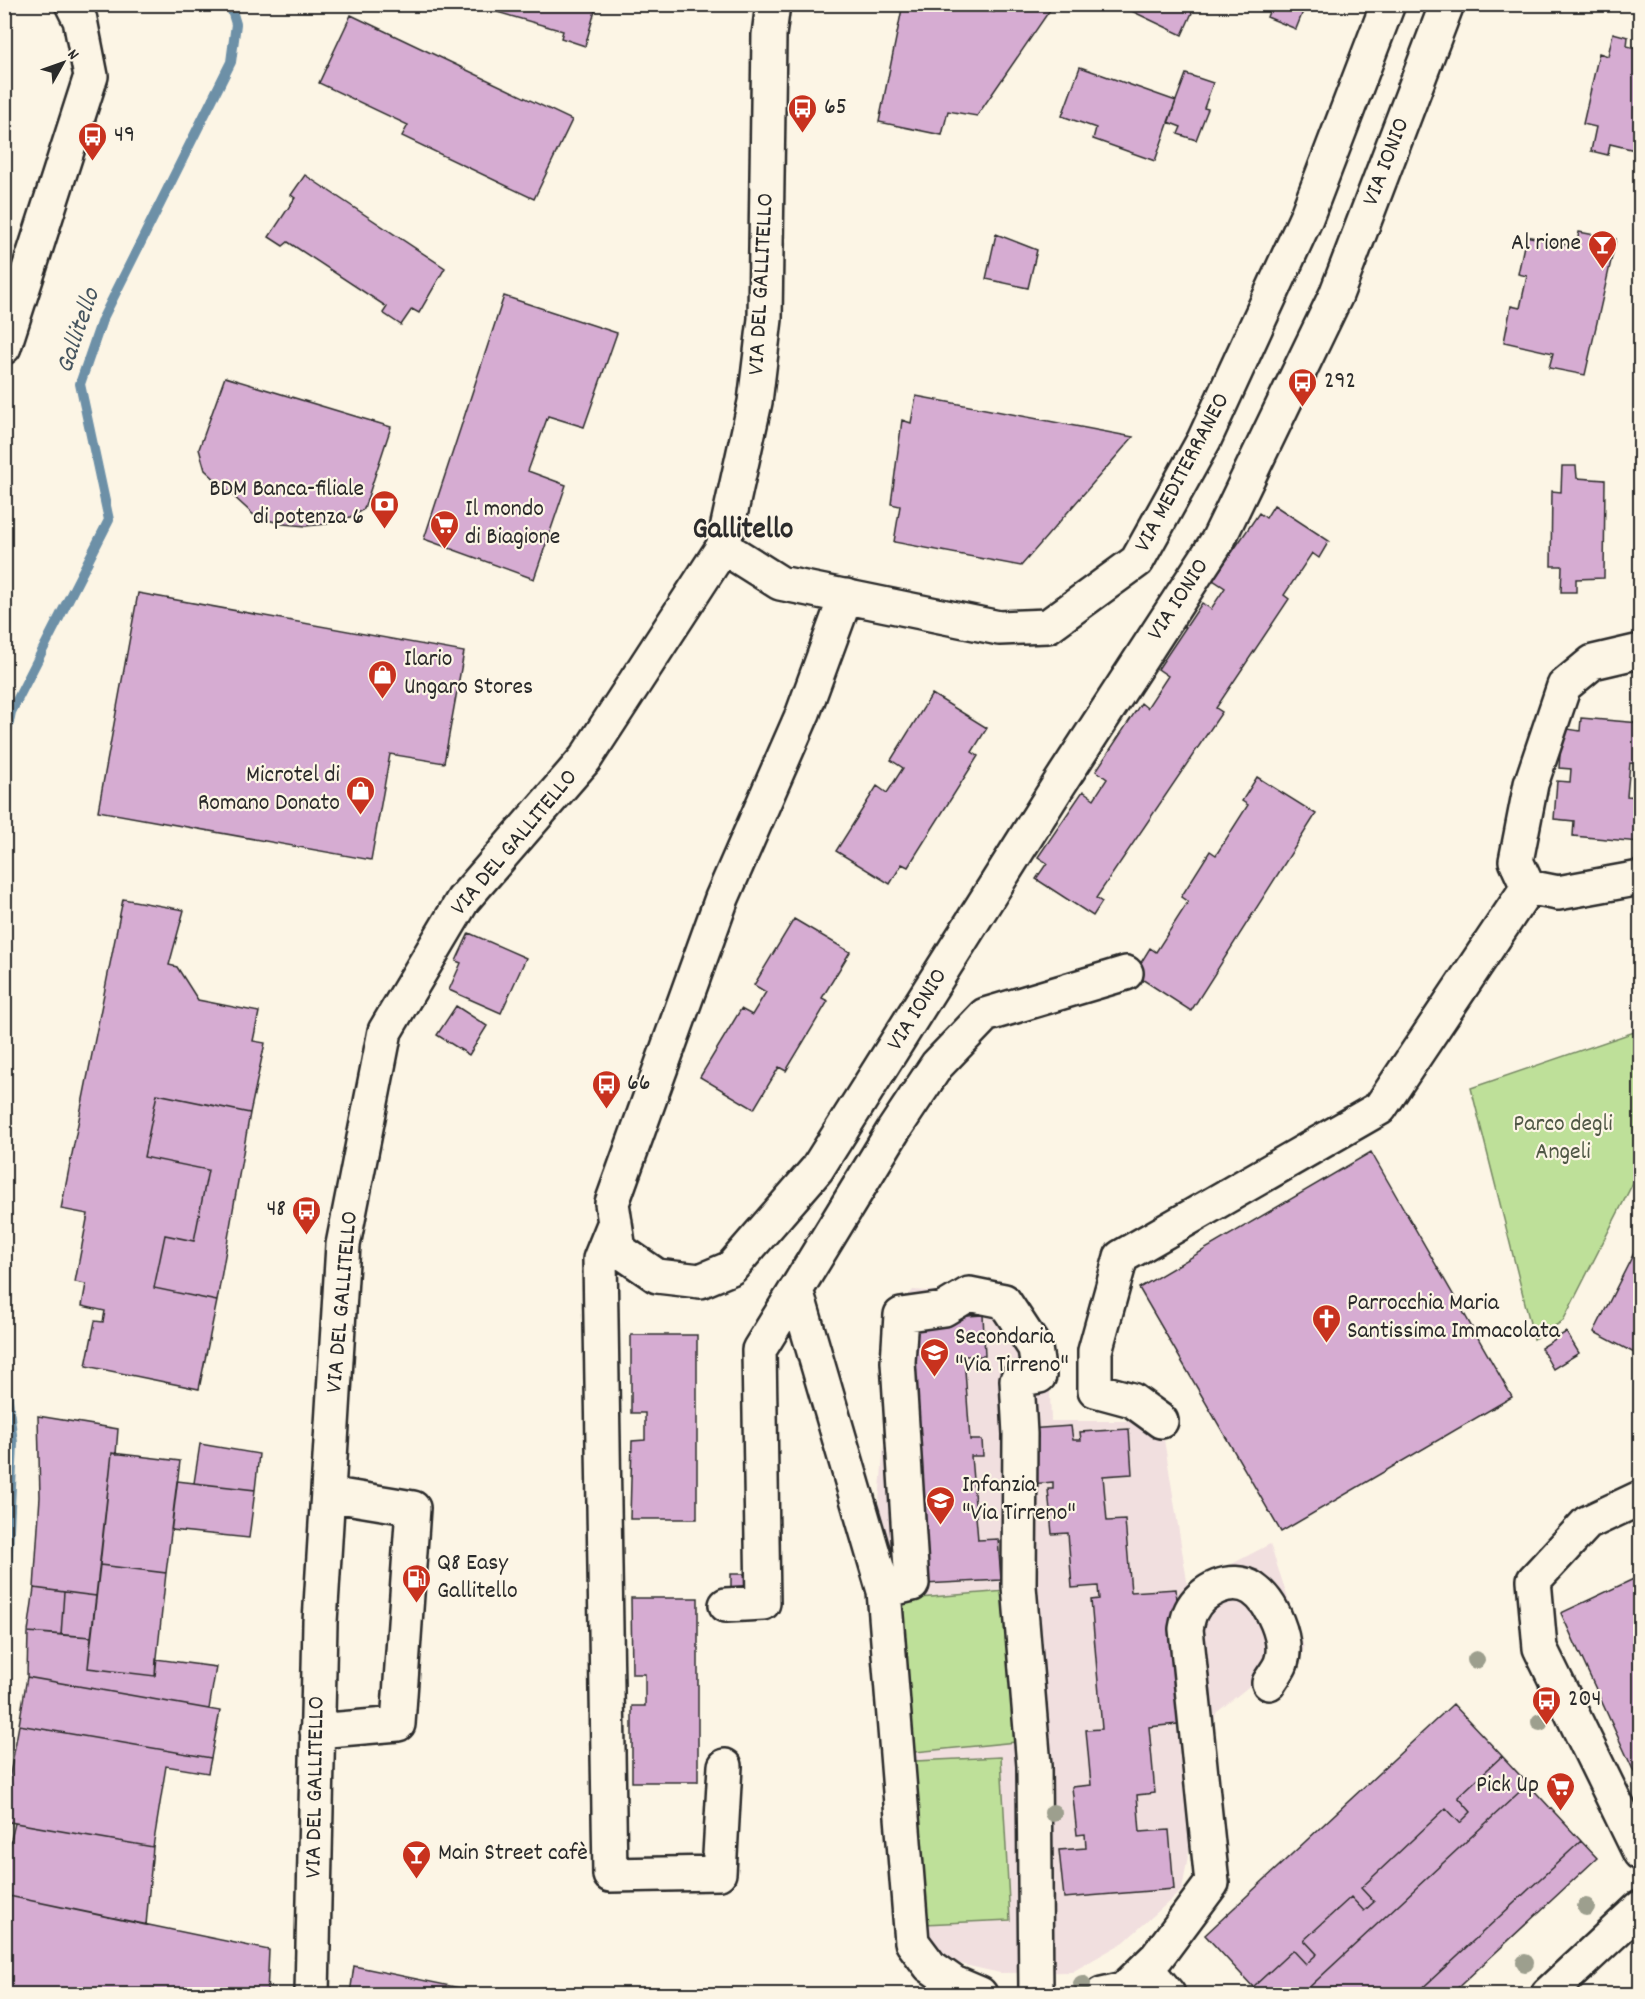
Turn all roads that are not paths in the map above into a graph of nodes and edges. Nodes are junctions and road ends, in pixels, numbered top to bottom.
1 (72, 4) edge
2 (773, 4) edge
3 (1388, 4) edge
4 (1447, 4) edge
5 (4, 347) edge
6 (723, 548) junction
7 (846, 596) junction
8 (1641, 651) edge
9 (1641, 878) edge
10 (1528, 887) junction
11 (1126, 973) dead end
12 (615, 1222) junction
13 (796, 1290) junction
14 (1161, 1421) dead end
15 (328, 1494) junction
16 (1641, 1498) edge
17 (884, 1591) junction
18 (726, 1605) dead end
19 (1269, 1683) dead end
20 (317, 1731) junction
21 (725, 1766) dead end
22 (1641, 1853) edge
23 (1641, 1908) edge
24 (1146, 1968) junction
25 (312, 1995) edge
26 (980, 1995) edge
27 (1036, 1995) edge
28 (1102, 1995) edge
29 (1168, 1995) edge
30 (1548, 1995) edge

1 - 5 street
2 - 6 street, VIA DEL GALLITELLO
3 - 7 street, VIA MEDITERRANEO
4 - 12 street, VIA IONIO
6 - 7 street, VIA MEDITERRANEO
6 - 15 street, VIA DEL GALLITELLO
7 - 12 street, VIA IONIO
8 - 10 street
9 - 10 street
10 - 14 street
11 - 13 street
12 - 21 street
13 - 17 street
13 - 18 street
15 - 20 street, VIA DEL GALLITELLO
15 - 20 street
16 - 22 street
17 - 26 street
17 - 27 street
19 - 24 street
20 - 25 street, VIA DEL GALLITELLO
23 - 30 street
24 - 28 street
24 - 29 street

